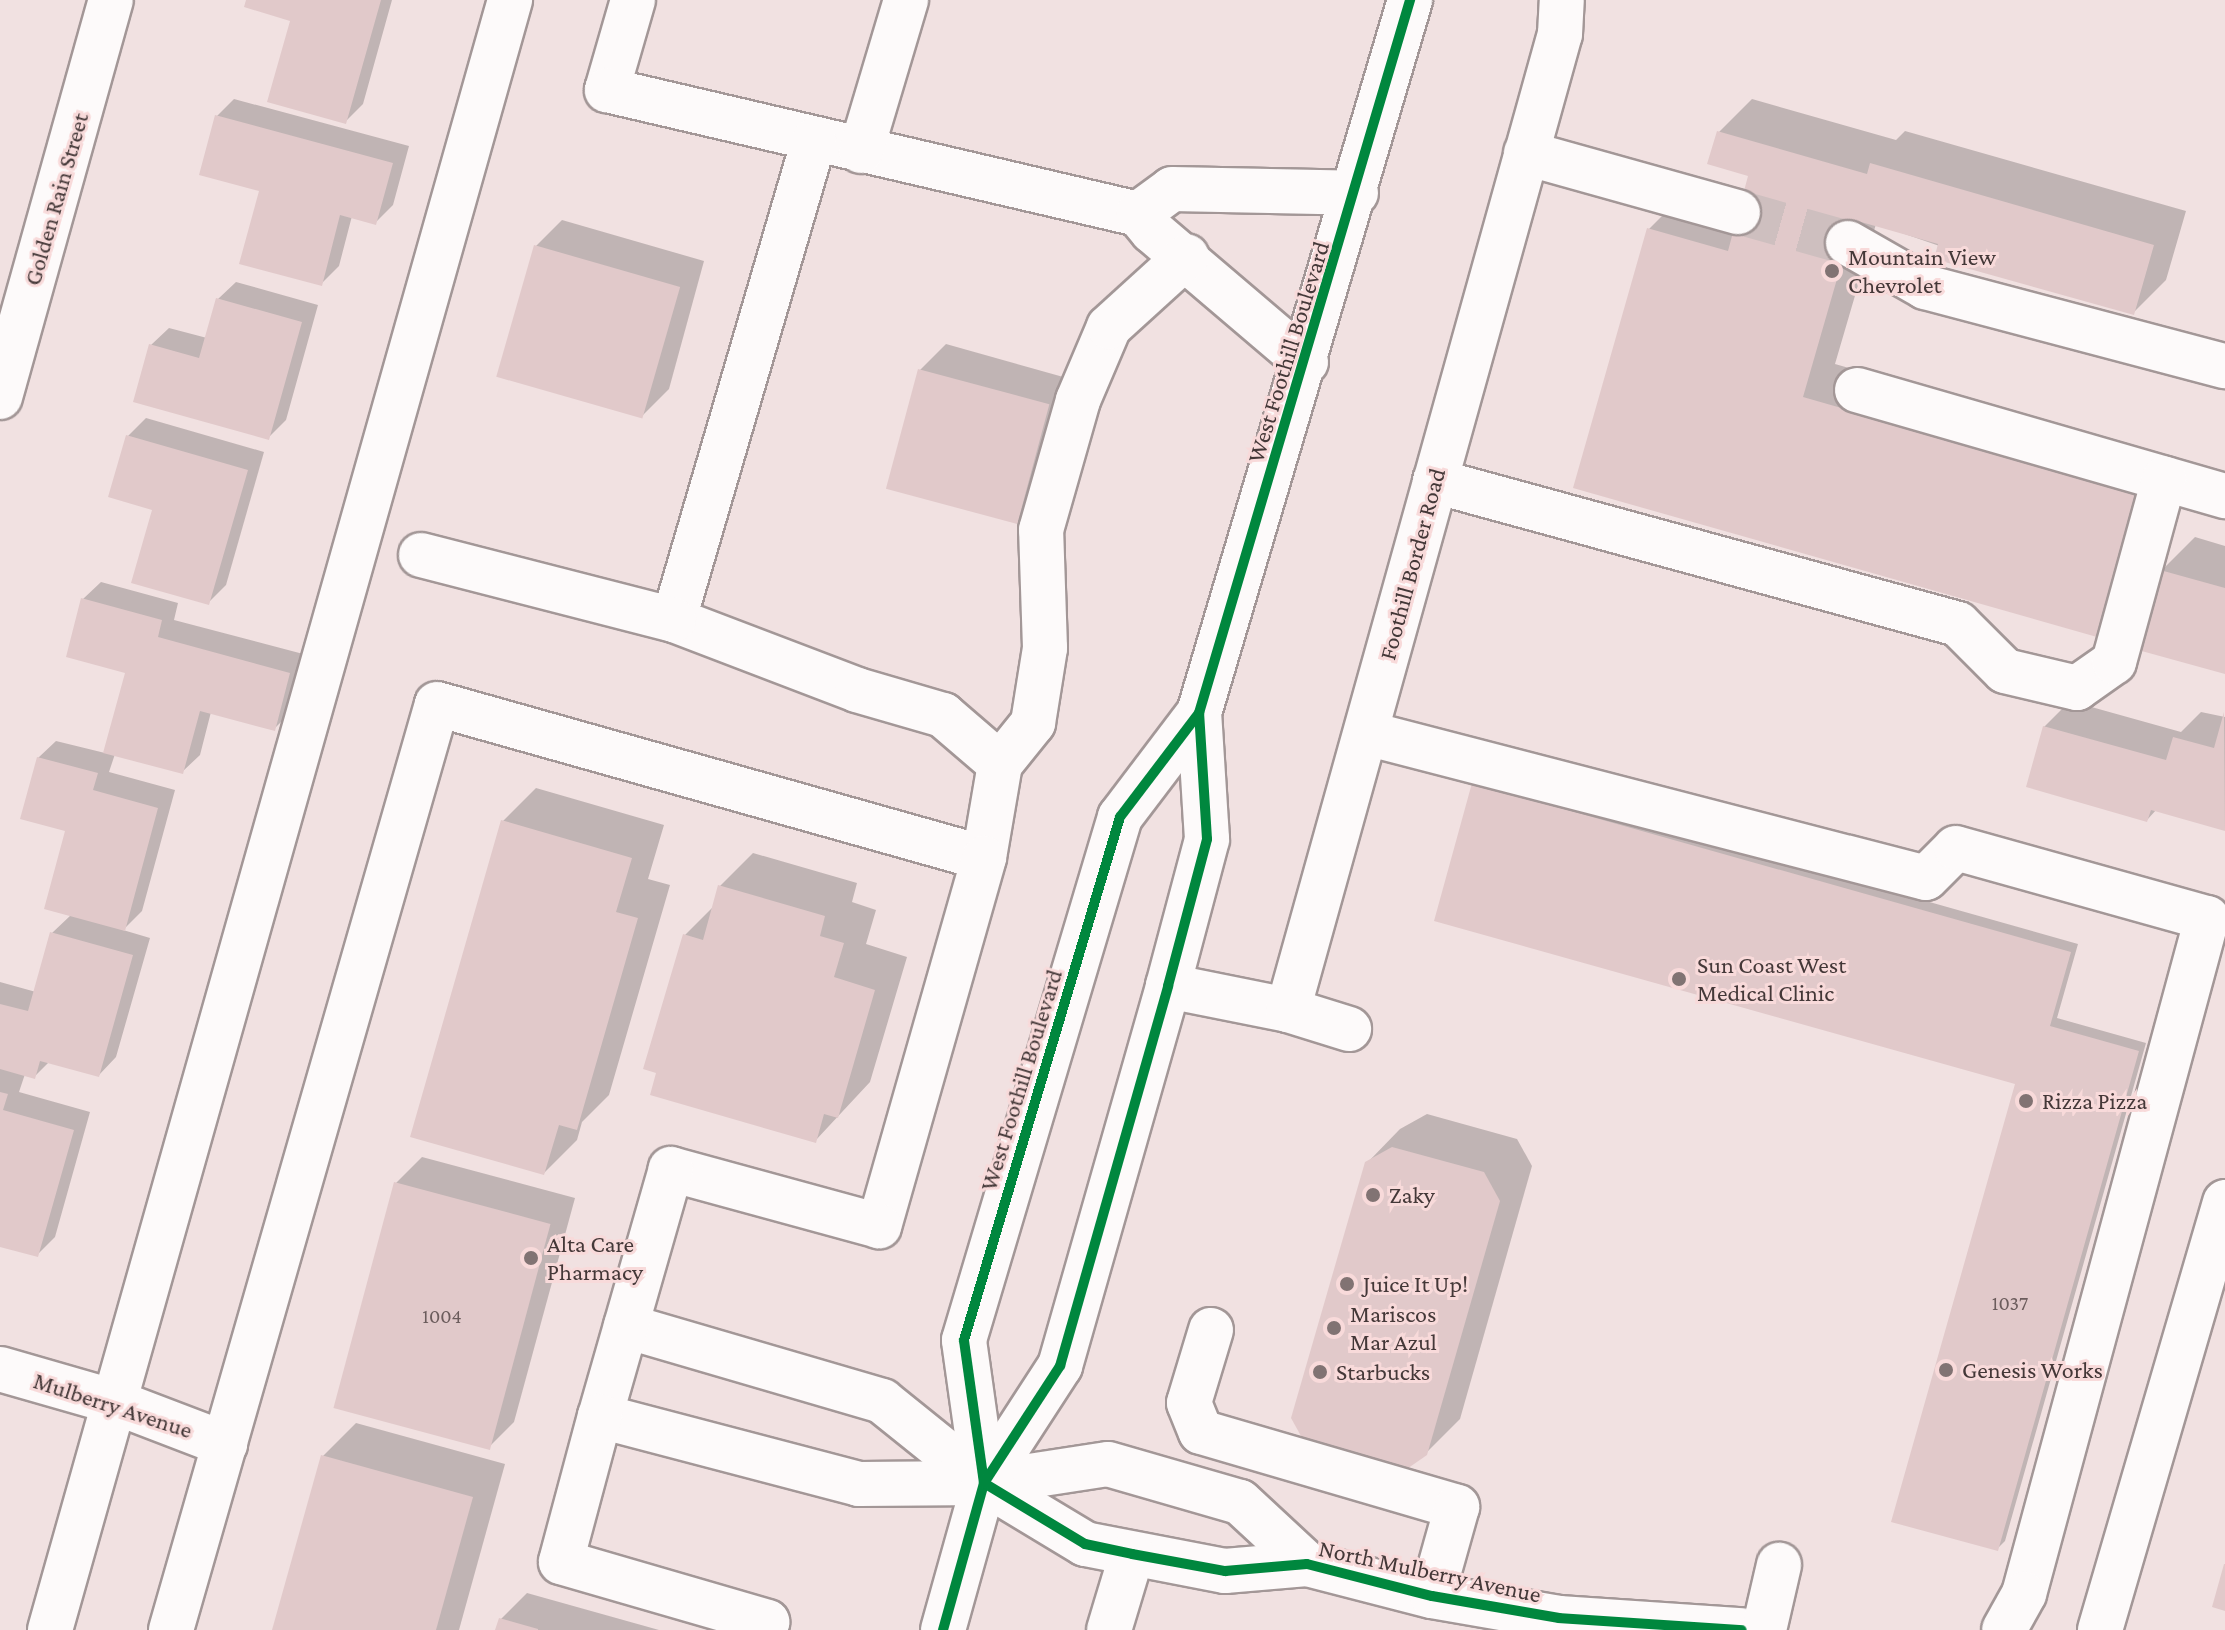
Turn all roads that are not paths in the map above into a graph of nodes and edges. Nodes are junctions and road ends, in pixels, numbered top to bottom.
1 (111, 0) edge
2 (510, 0) edge
3 (633, 0) edge
4 (906, 0) edge
5 (1410, 0) edge
6 (1562, 0) edge
7 (814, 140) junction
8 (861, 151) junction
9 (1526, 153) junction
10 (1356, 193) junction
11 (1738, 212) tunnel mouth
12 (1138, 214) junction
13 (1848, 243) tunnel mouth
14 (1187, 256) junction
15 (1306, 362) junction
16 (2225, 366) edge
17 (1857, 390) dead end
18 (0, 397) edge
19 (2164, 479) junction
20 (1435, 481) junction
21 (2225, 496) edge
22 (421, 555) dead end
23 (674, 620) junction
24 (1199, 713) junction
25 (1366, 733) junction
26 (1000, 764) junction
27 (984, 858) junction
28 (1168, 986) junction
29 (1288, 1010) junction
30 (1349, 1029) dead end
31 (2225, 1202) edge
32 (626, 1326) junction
33 (1211, 1330) dead end
34 (0, 1369) edge
35 (115, 1402) junction
36 (600, 1416) junction
37 (225, 1444) junction
38 (984, 1483) junction
39 (1132, 1554) junction
40 (1307, 1564) junction
41 (1779, 1565) dead end
42 (1432, 1596) junction
43 (1677, 1629) edge
44 (50, 1630) edge
45 (171, 1630) edge
46 (765, 1630) edge
47 (943, 1630) edge
48 (1109, 1630) edge
49 (1742, 1630) edge
50 (1764, 1630) edge
51 (2004, 1630) edge
52 (2100, 1630) edge

1 - 18 main road, Golden Rain Street
2 - 35 main road
3 - 7 main road
4 - 8 main road
5 - 10 main road, West Foothill Boulevard
6 - 9 main road, Foothill Border Road
7 - 8 main road
7 - 23 main road
8 - 12 main road
9 - 11 main road
9 - 20 main road, Foothill Border Road
10 - 12 main road
10 - 15 main road, West Foothill Boulevard
12 - 14 main road
13 - 16 main road
14 - 15 main road
14 - 26 main road
15 - 24 main road, West Foothill Boulevard
17 - 19 main road
19 - 20 main road
19 - 21 main road
20 - 25 main road, Foothill Border Road
22 - 23 main road
23 - 26 main road
24 - 28 main road, West Foothill Boulevard
24 - 38 main road, West Foothill Boulevard
25 - 29 main road, Foothill Border Road
25 - 51 main road
26 - 27 main road
27 - 32 main road
27 - 37 main road
28 - 29 main road
28 - 38 main road, West Foothill Boulevard
29 - 30 main road
31 - 52 main road
32 - 36 main road
32 - 38 main road
33 - 42 main road
34 - 35 main road, Mulberry Avenue
35 - 37 main road, Mulberry Avenue
35 - 44 main road
36 - 38 main road
36 - 46 main road
37 - 45 main road
38 - 39 main road, North Mulberry Avenue
38 - 40 main road, North Mulberry Avenue
38 - 47 main road, West Foothill Boulevard
39 - 40 main road, North Mulberry Avenue
39 - 48 main road
40 - 42 main road, North Mulberry Avenue
41 - 50 main road
42 - 43 main road, North Mulberry Avenue
43 - 49 main road, North Mulberry Avenue

